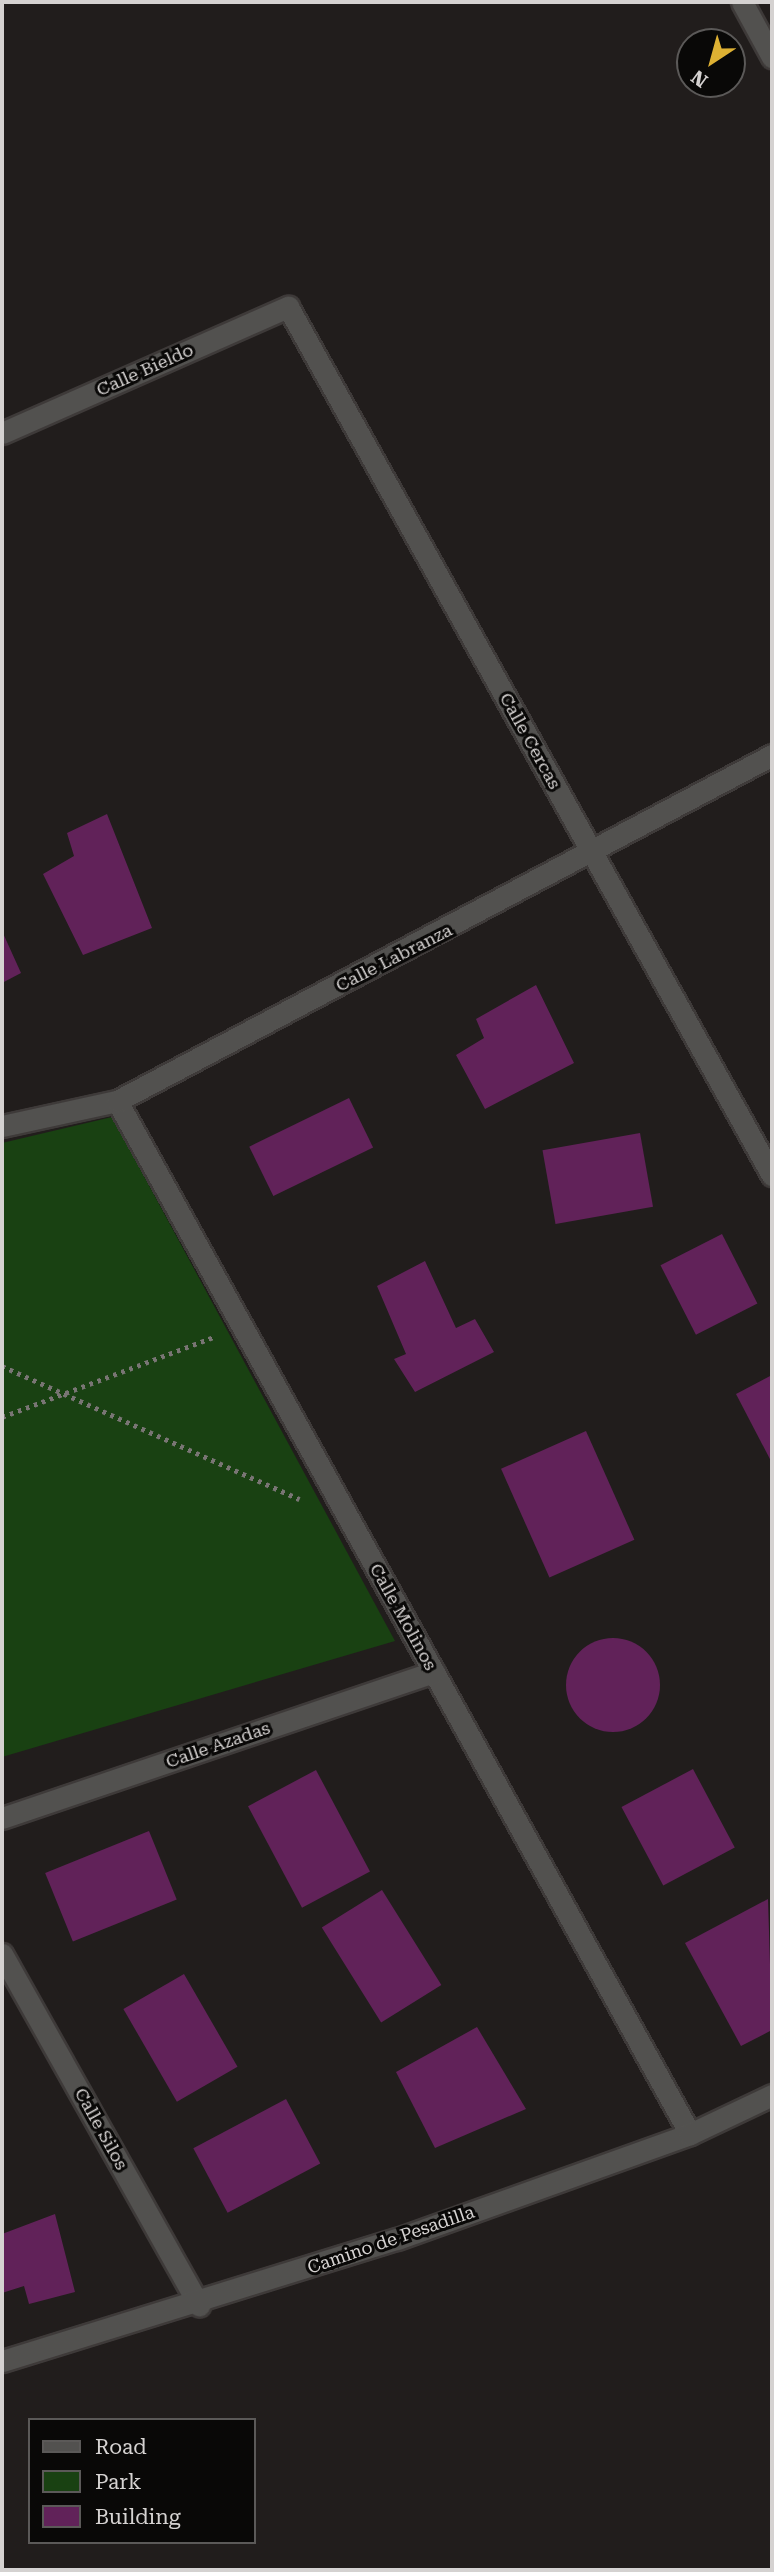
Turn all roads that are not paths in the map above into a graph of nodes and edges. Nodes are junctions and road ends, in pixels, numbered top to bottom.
1 (742, 2) edge
2 (772, 57) edge
3 (288, 307) joint
4 (2, 432) edge
5 (772, 755) edge
6 (593, 855) junction
7 (117, 1101) junction
8 (2, 1126) edge
9 (772, 1175) edge
10 (434, 1672) junction
11 (2, 1818) edge
12 (2, 1954) edge
13 (772, 2095) edge
14 (690, 2134) junction
15 (199, 2305) junction
16 (2, 2361) edge

1 - 2 street
3 - 4 street, Calle Bieldo
3 - 6 street, Calle Cercas
5 - 6 street, Calle Labranza
6 - 7 street, Calle Labranza
6 - 9 street, Calle Cercas
7 - 8 street, Calle Labranza
7 - 10 street, Calle Molinos
10 - 11 street, Calle Azadas
10 - 14 street, Calle Molinos
12 - 15 street, Calle Silos
13 - 14 street, Camino de Pesadilla
14 - 15 street, Camino de Pesadilla
15 - 16 street, Camino de Pesadilla

